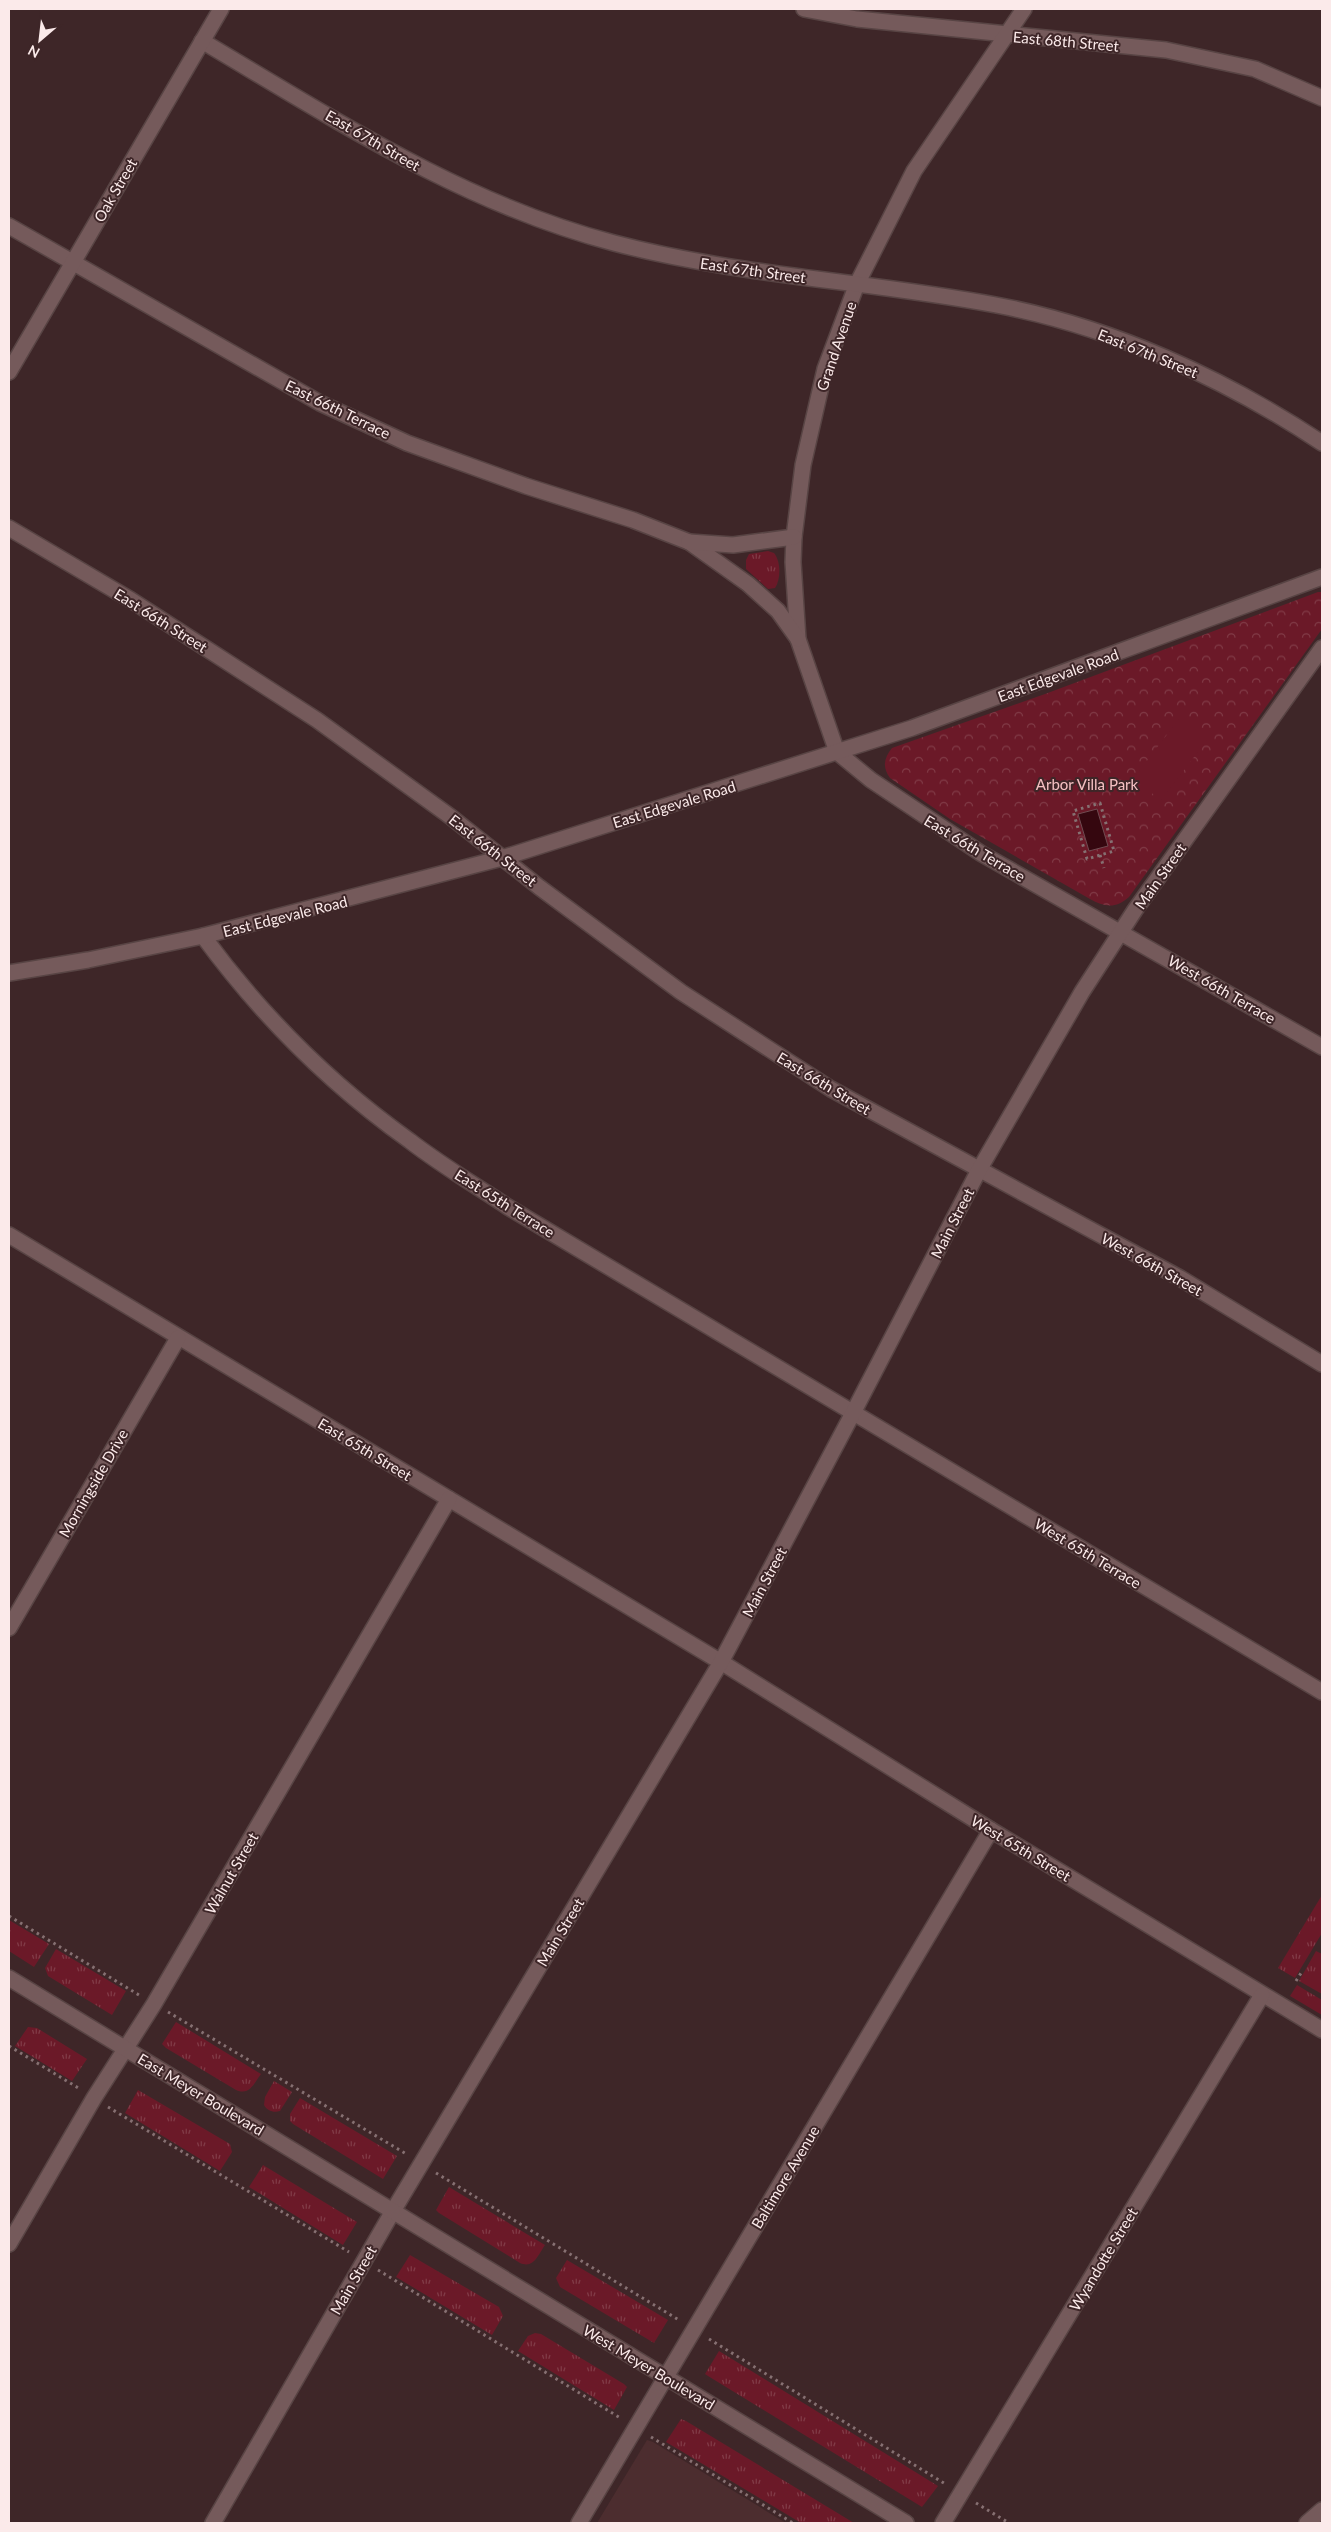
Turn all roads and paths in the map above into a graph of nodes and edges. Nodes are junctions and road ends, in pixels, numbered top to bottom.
1 (221, 9) edge
2 (804, 9) edge
3 (1024, 9) edge
4 (1004, 36) junction
5 (202, 41) junction
6 (1322, 98) edge
7 (9, 226) edge
8 (72, 263) junction
9 (857, 284) junction
10 (9, 372) edge
11 (1322, 443) edge
12 (9, 528) edge
13 (794, 537) junction
14 (689, 542) junction
15 (1322, 577) edge
16 (798, 639) junction
17 (1322, 648) edge
18 (837, 752) junction
19 (1100, 855) junction
20 (502, 858) junction
21 (1104, 868) dead end
22 (1121, 932) junction
23 (203, 936) junction
24 (9, 972) edge
25 (1322, 1047) edge
26 (979, 1170) junction
27 (9, 1235) edge
28 (178, 1338) junction
29 (1322, 1364) edge
30 (853, 1414) junction
31 (449, 1499) junction
32 (9, 1628) edge
33 (721, 1662) junction
34 (1322, 1692) edge
35 (990, 1830) junction
36 (9, 1916) edge
37 (1303, 1970) dead end
38 (9, 1978) edge
39 (1296, 1981) dead end
40 (1262, 1994) junction
41 (142, 1997) dead end
42 (163, 2009) dead end
43 (1322, 2030) edge
44 (9, 2046) edge
45 (126, 2049) junction
46 (85, 2092) dead end
47 (106, 2105) dead end
48 (415, 2160) dead end
49 (437, 2174) dead end
50 (393, 2211) junction
51 (9, 2244) edge
52 (353, 2254) dead end
53 (380, 2271) dead end
54 (694, 2330) junction
55 (666, 2377) junction
56 (635, 2427) junction
57 (961, 2494) junction
58 (1322, 2510) edge
59 (213, 2523) edge
60 (579, 2523) edge
61 (793, 2523) edge
62 (906, 2523) edge
63 (943, 2523) edge
64 (1009, 2523) edge
65 (1307, 2523) edge

1 - 5 street, Oak Street
2 - 4 street, East 68th Street
3 - 4 street, Grand Avenue
4 - 6 street, East 68th Street
4 - 9 street, Grand Avenue
5 - 8 street, Oak Street
5 - 9 street, East 67th Street
7 - 8 street, East 66th Terrace
8 - 10 street, Oak Street
8 - 14 street, East 66th Terrace
9 - 11 street, East 67th Street
9 - 13 street, Grand Avenue
12 - 20 street, East 66th Street
13 - 14 street, East 66th Terrace
13 - 16 street, Grand Avenue
14 - 16 street, East 66th Terrace
15 - 18 street, East Edgevale Road
16 - 18 street, Grand Avenue
17 - 22 street, Main Street
18 - 20 street, East Edgevale Road
18 - 22 street, East 66th Terrace
19 - 19 path
19 - 21 path
20 - 23 street, East Edgevale Road
20 - 26 street, East 66th Street
22 - 25 street, West 66th Terrace
22 - 26 street, Main Street
23 - 24 street, East Edgevale Road
23 - 30 street, East 65th Terrace
26 - 29 street, West 66th Street
26 - 30 street, Main Street
27 - 28 street, East 65th Street
28 - 31 street, East 65th Street
28 - 32 street, Morningside Drive
30 - 33 street, Main Street
30 - 34 street, West 65th Terrace
31 - 33 street, East 65th Street
31 - 45 street, Walnut Street
33 - 35 street, West 65th Street
33 - 50 street, Main Street
35 - 40 street, West 65th Street
35 - 54 street, Baltimore Avenue
36 - 41 path
37 - 39 path
38 - 45 street, East Meyer Boulevard
40 - 43 street, West 65th Street
40 - 57 street, Wyandotte Street
42 - 48 path
44 - 46 path
45 - 50 street, East Meyer Boulevard
45 - 51 street, Walnut Street
47 - 52 path
49 - 54 path
50 - 55 street, West Meyer Boulevard
50 - 59 street, Main Street
53 - 56 path
54 - 55 street, Baltimore Avenue
54 - 57 path
55 - 56 street, Baltimore Avenue
55 - 62 street, West Meyer Boulevard
56 - 60 street, Baltimore Avenue
56 - 61 path
57 - 63 street, Wyandotte Street
57 - 64 path
58 - 65 street

